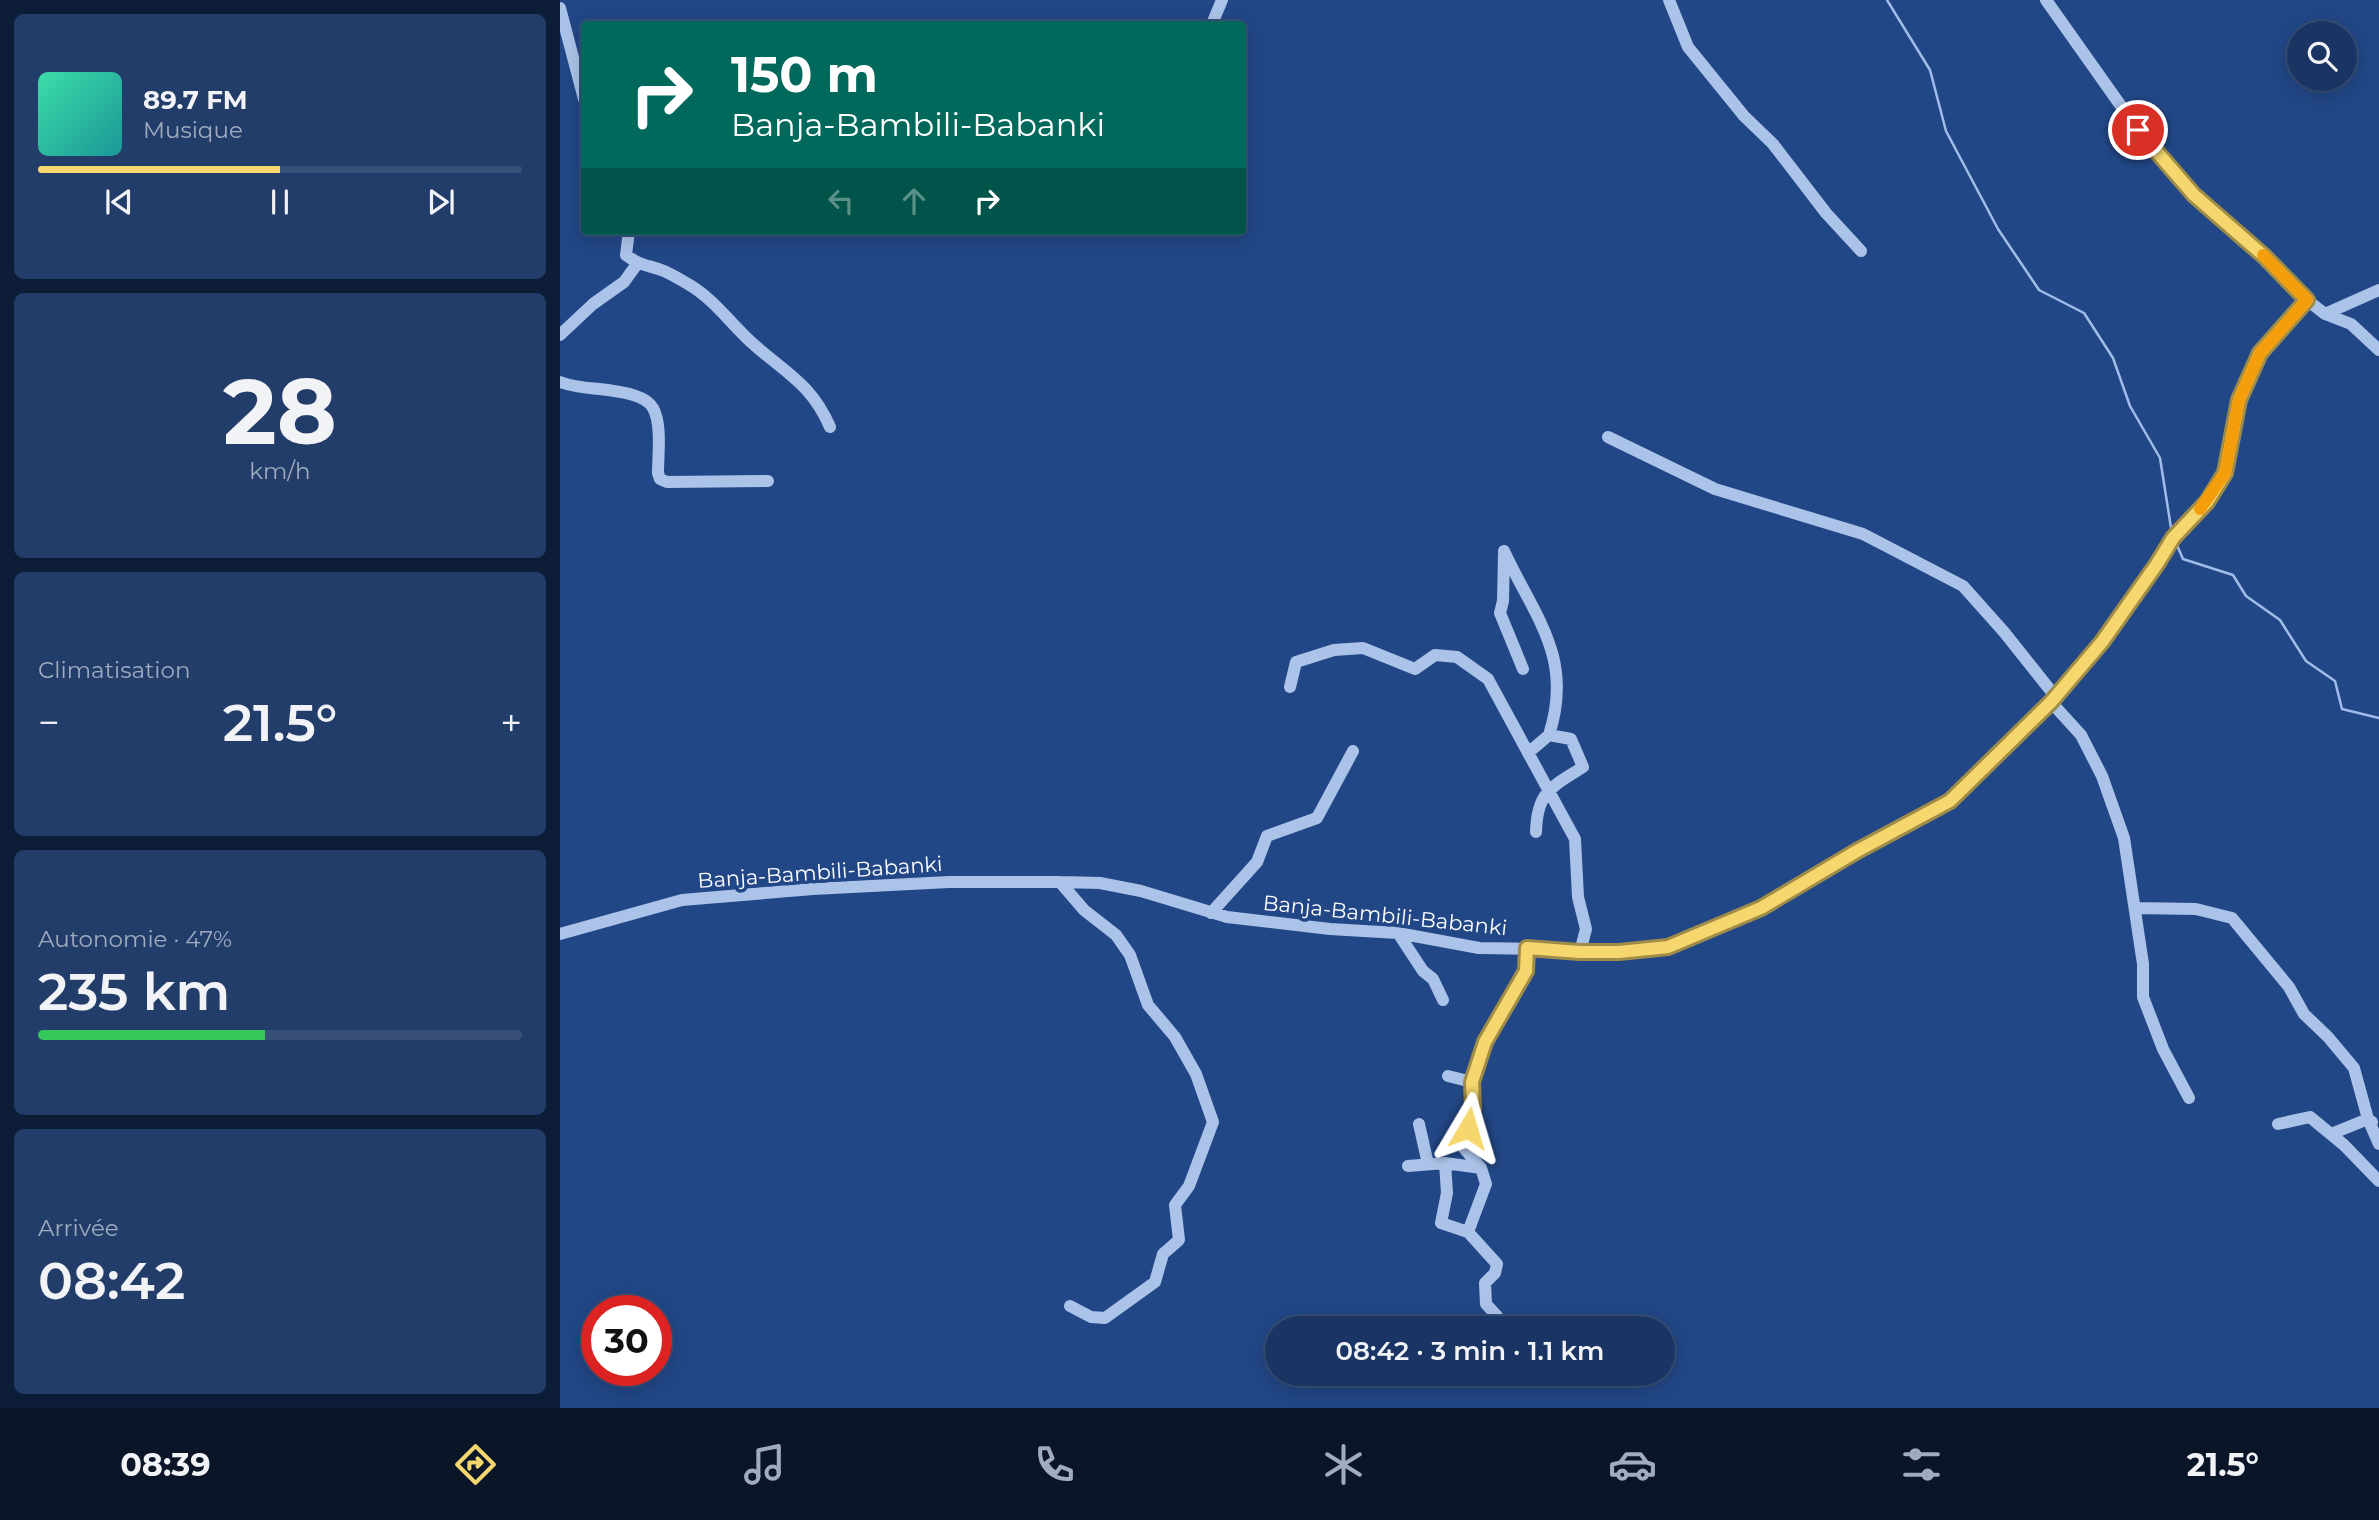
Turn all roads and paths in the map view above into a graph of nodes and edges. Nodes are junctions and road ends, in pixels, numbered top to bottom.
1 (1222, 0) edge
2 (1669, 0) edge
3 (2046, 0) edge
4 (560, 8) edge
5 (1213, 21) edge
6 (581, 88) edge
7 (628, 235) edge
8 (1861, 251) dead end
9 (637, 264) junction
10 (2379, 290) edge
11 (2307, 300) junction
12 (2325, 314) junction
13 (560, 335) edge
14 (2379, 350) edge
15 (560, 382) edge
16 (830, 427) dead end
17 (1608, 437) dead end
18 (768, 481) dead end
19 (1522, 669) dead end
20 (1290, 687) dead end
21 (2053, 699) junction
22 (1549, 735) junction
23 (1353, 751) dead end
24 (1528, 753) junction
25 (1549, 789) junction
26 (1536, 831) dead end
27 (1060, 882) junction
28 (2136, 908) junction
29 (1211, 913) junction
30 (1398, 933) junction
31 (560, 934) edge
32 (1527, 948) junction
33 (1580, 952) junction
34 (1443, 1000) dead end
35 (1448, 1076) dead end
36 (1472, 1082) junction
37 (2189, 1098) dead end
38 (2373, 1122) edge
39 (1419, 1124) dead end
40 (2278, 1124) dead end
41 (2331, 1134) junction
42 (2379, 1144) edge
43 (1445, 1163) junction
44 (1428, 1164) junction
45 (1408, 1166) dead end
46 (1481, 1168) junction
47 (2379, 1181) edge
48 (1468, 1232) junction
49 (1070, 1306) dead end
50 (1497, 1316) dead end

1 - 5 street
2 - 8 street
3 - 11 street
4 - 6 street
7 - 9 street
9 - 13 street
9 - 16 street
10 - 12 street
11 - 12 street
11 - 21 street, Banja-Bambili-Babanki
12 - 14 street
15 - 18 street
17 - 21 street
19 - 22 street
20 - 24 street
21 - 28 street
21 - 33 street, Banja-Bambili-Babanki
22 - 24 street
22 - 25 street
23 - 29 street
24 - 25 street
25 - 26 street
25 - 33 street
27 - 29 street, Banja-Bambili-Babanki
27 - 31 street, Banja-Bambili-Babanki
27 - 49 street
28 - 37 street
28 - 38 street
29 - 30 street, Banja-Bambili-Babanki
30 - 32 street, Banja-Bambili-Babanki
30 - 34 street
32 - 33 street, Banja-Bambili-Babanki
32 - 36 street
35 - 36 street
36 - 46 street
38 - 41 street
38 - 42 street
39 - 44 street
40 - 41 street
41 - 47 street
43 - 44 street
43 - 46 street
43 - 48 street
44 - 45 street
46 - 48 street
48 - 50 street

